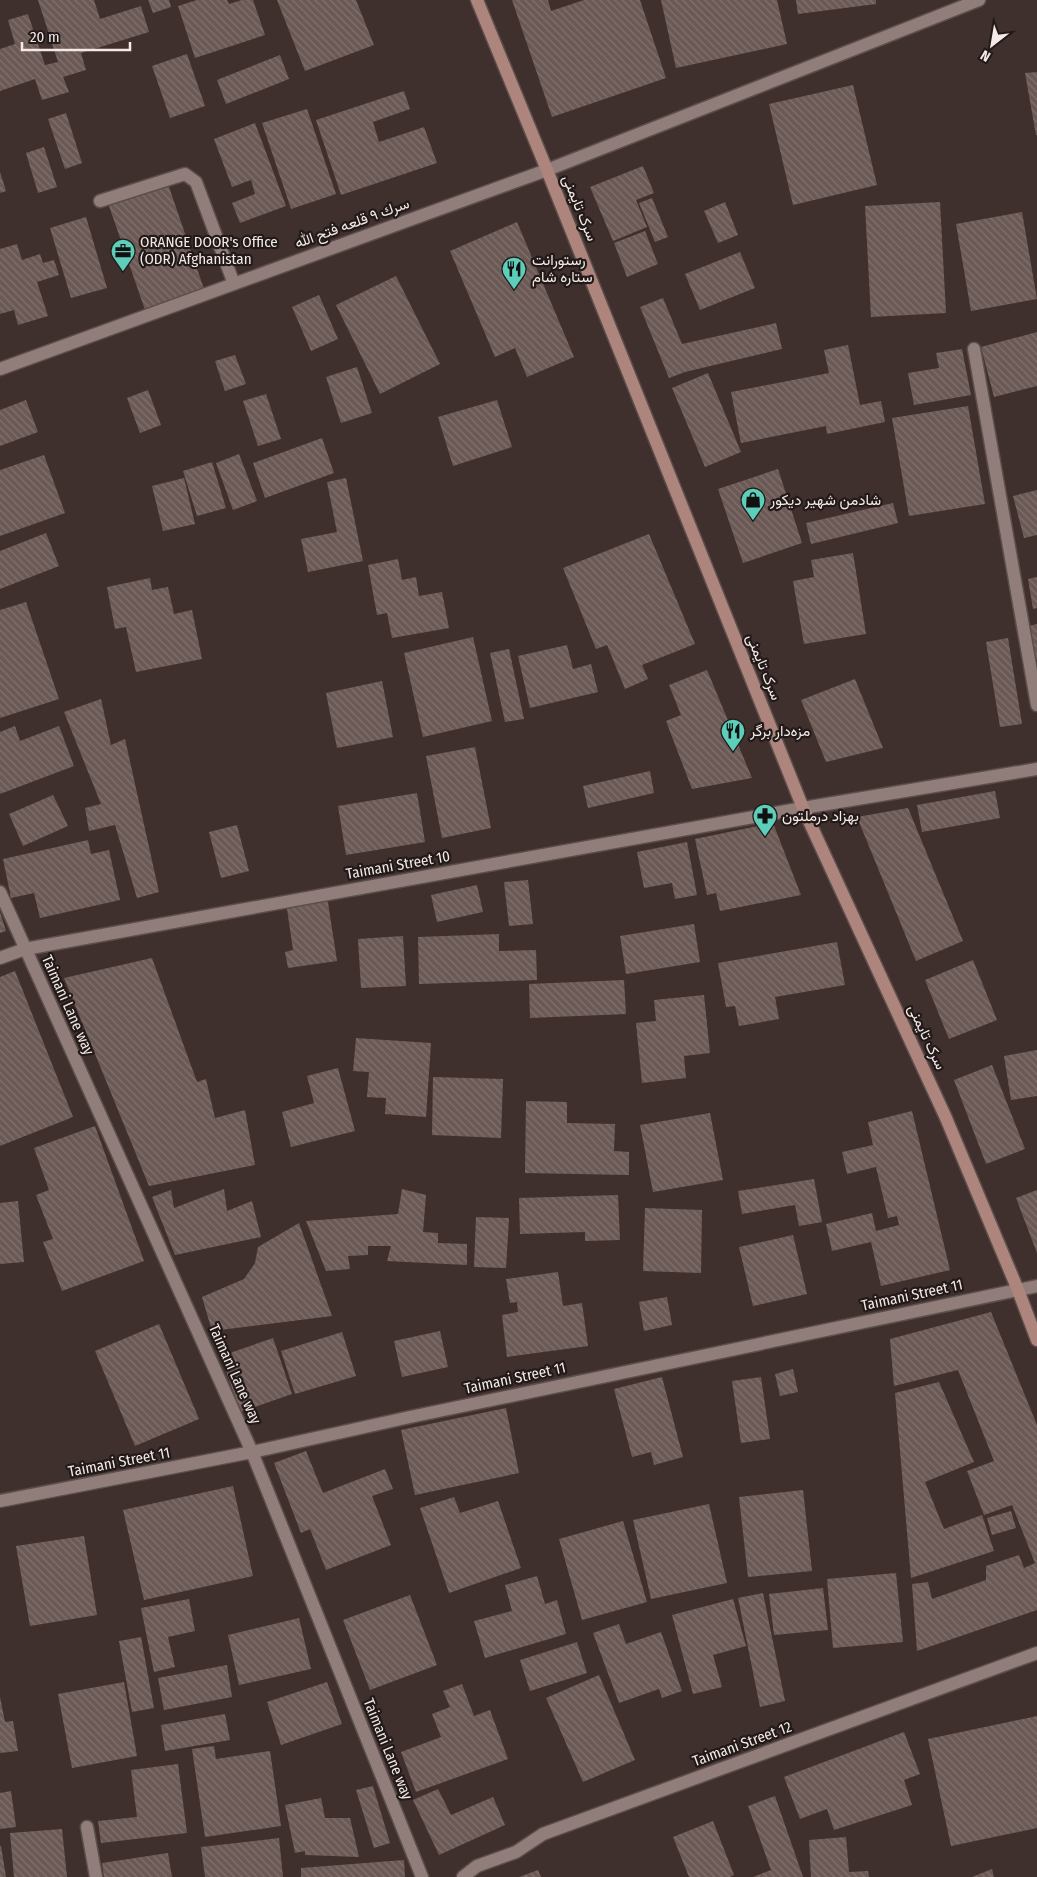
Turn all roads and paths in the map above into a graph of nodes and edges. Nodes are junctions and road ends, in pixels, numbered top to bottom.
1 (477, 0) edge
2 (979, 0) edge
3 (547, 170) junction
4 (100, 202) dead end
5 (234, 284) junction
6 (974, 349) dead end
7 (0, 369) edge
8 (1037, 705) edge
9 (1037, 769) edge
10 (803, 808) junction
11 (0, 892) edge
12 (25, 949) junction
13 (0, 958) edge
14 (1037, 1286) edge
15 (1018, 1290) junction
16 (1037, 1340) edge
17 (252, 1452) junction
18 (0, 1501) edge
19 (1037, 1653) edge
20 (87, 1827) dead end
21 (96, 1877) edge
22 (422, 1877) edge
23 (463, 1877) edge

1 - 3 main road, سرک تایمنی
2 - 3 street, سرك ٩ قلعه فتح الله
3 - 5 street, سرك ٩ قلعه فتح الله
3 - 10 main road, سرک تایمنی
4 - 5 street
5 - 7 street, سرك ٩ قلعه فتح الله
6 - 8 street
9 - 10 street, Taimani Street 10
10 - 12 street, Taimani Street 10
10 - 15 main road, سرک تایمنی
11 - 12 street, Taimani Lane way
12 - 13 street, Taimani Street 10
12 - 17 street, Taimani Lane way
14 - 15 street, Taimani Street 11
15 - 16 main road, سرک تایمنی
15 - 17 street, Taimani Street 11
17 - 18 street, Taimani Street 11
17 - 22 street, Taimani Lane way
19 - 23 street, Taimani Street 12
20 - 21 street

